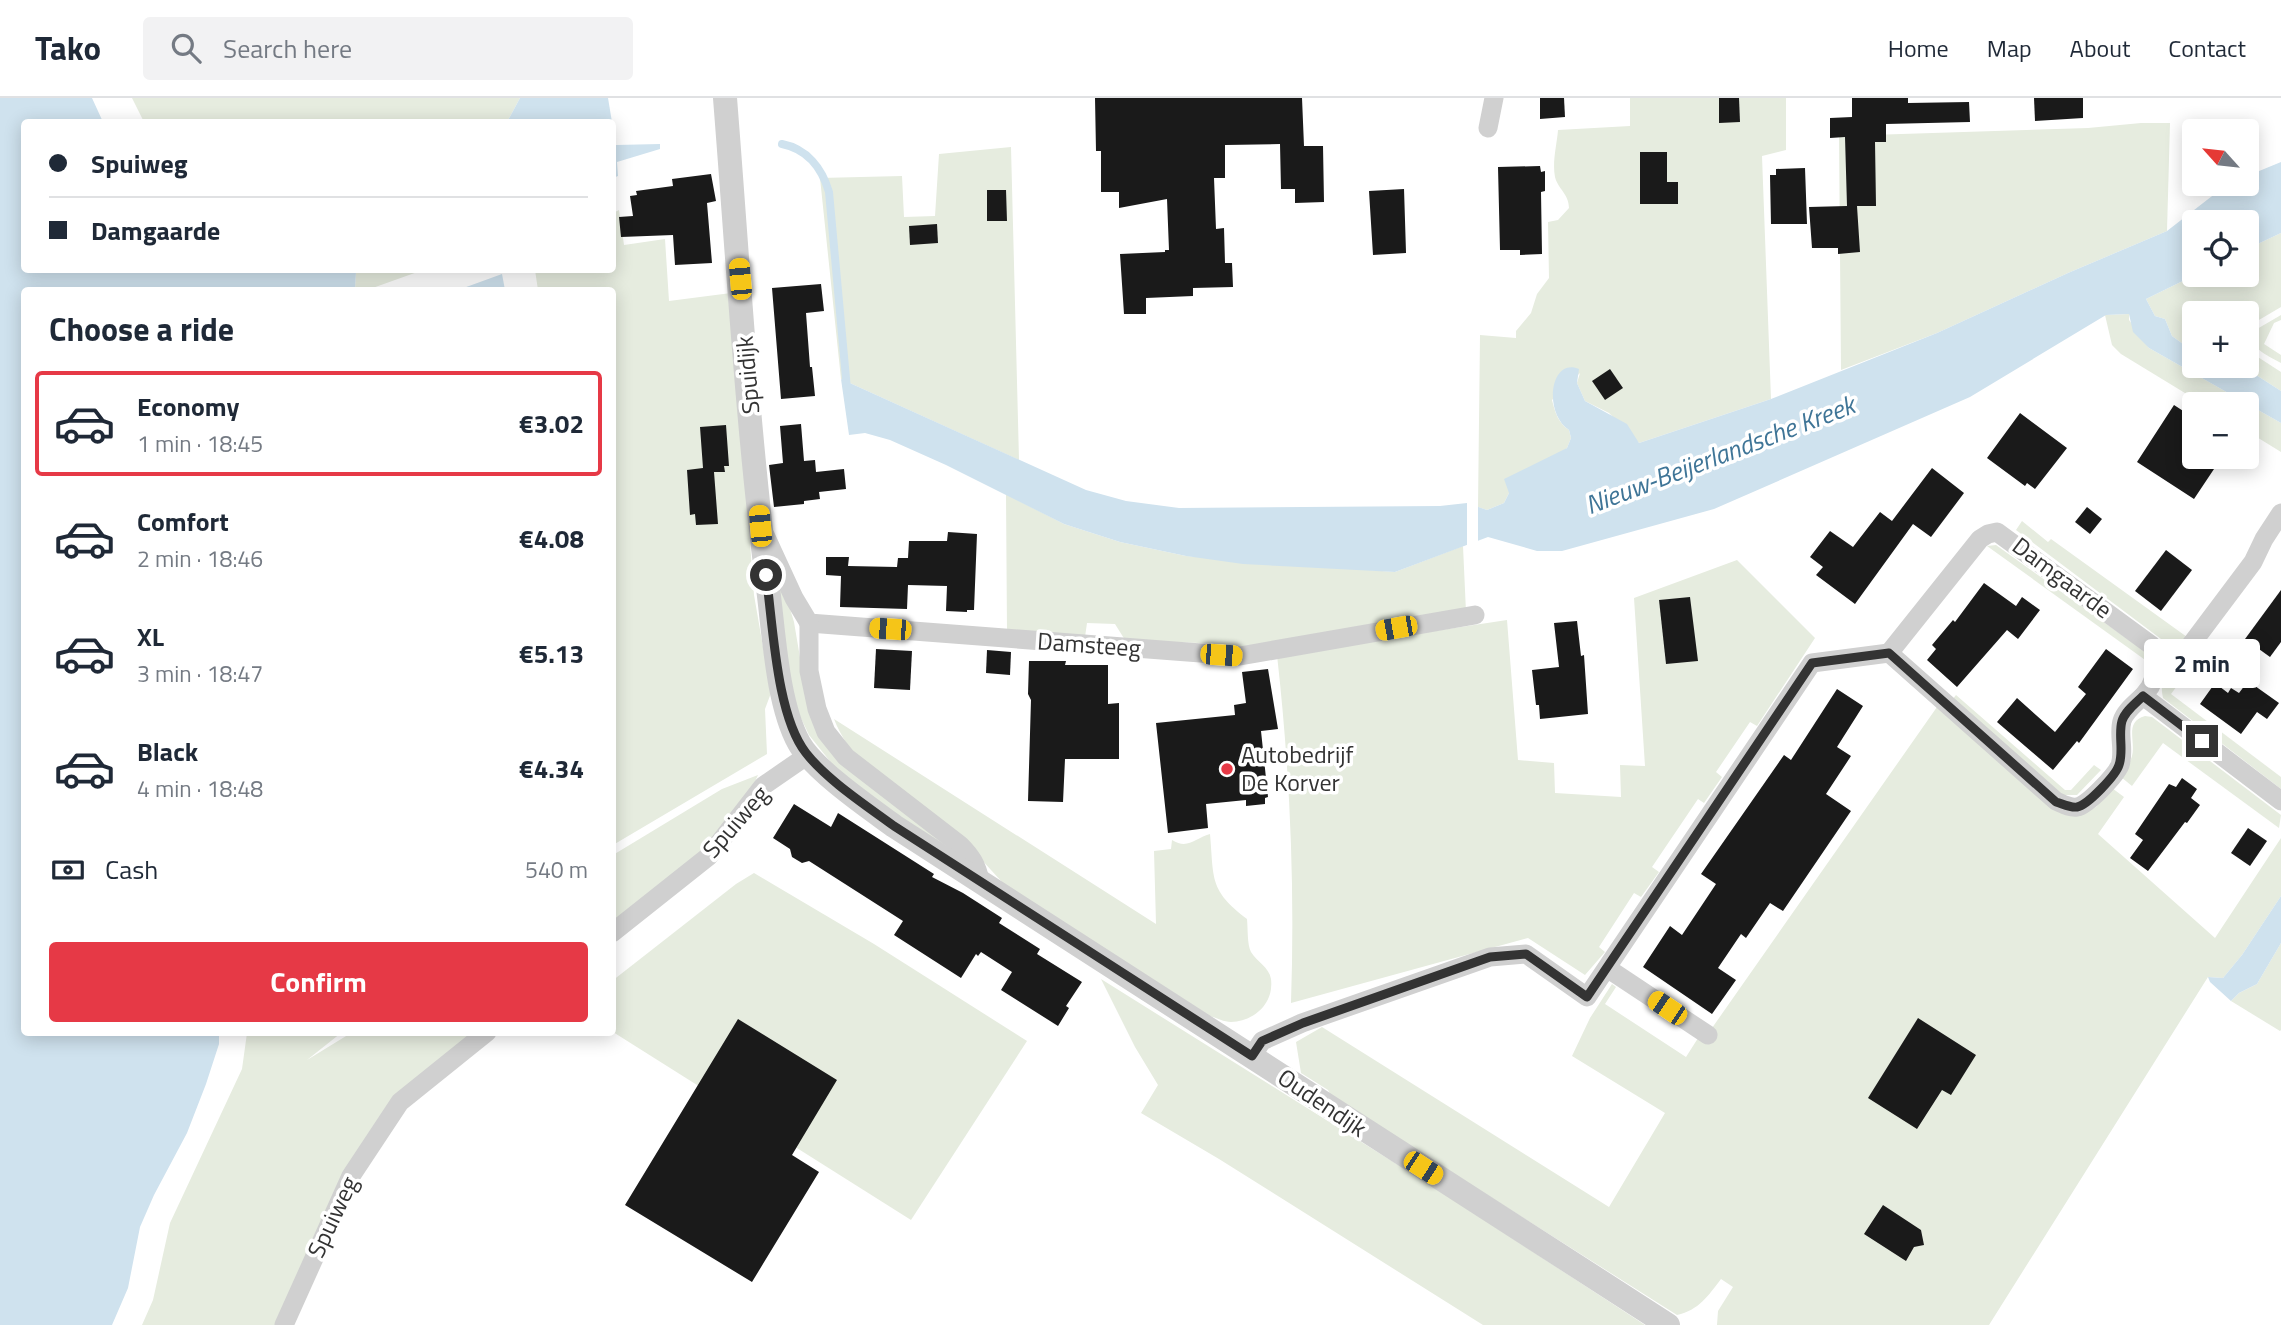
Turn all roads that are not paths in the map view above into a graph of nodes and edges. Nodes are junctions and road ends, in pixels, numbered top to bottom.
1 (726, 98) edge
2 (1494, 98) edge
3 (1488, 128) dead end
4 (2281, 513) edge
5 (760, 526) junction
6 (1475, 615) dead end
7 (809, 623) junction
8 (1889, 653) junction
9 (2163, 658) junction
10 (2143, 696) junction
11 (808, 755) junction
12 (2281, 801) edge
13 (980, 881) junction
14 (616, 930) edge
15 (1606, 968) junction
16 (1708, 1035) dead end
17 (482, 1036) edge
18 (1252, 1056) junction
19 (284, 1325) edge
20 (1668, 1325) edge

1 - 5 street, Spuidijk
2 - 3 street
4 - 9 street
5 - 7 street
5 - 11 street
6 - 7 street, Damsteeg
7 - 13 street
8 - 9 street, Damgaarde
8 - 10 street
8 - 15 street
9 - 10 street
10 - 12 street
11 - 13 street, Oudendijk
11 - 14 street, Spuiweg
13 - 18 street, Oudendijk
15 - 16 street
15 - 18 street
17 - 19 street, Spuiweg
18 - 20 street, Oudendijk

